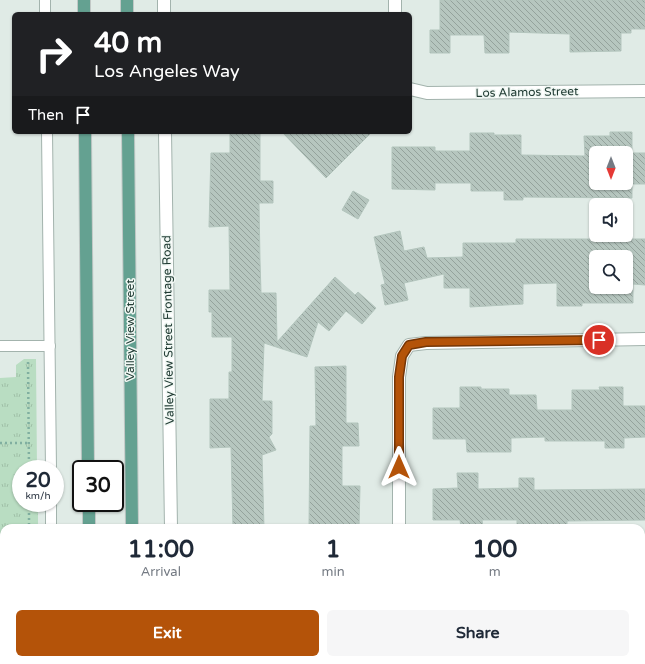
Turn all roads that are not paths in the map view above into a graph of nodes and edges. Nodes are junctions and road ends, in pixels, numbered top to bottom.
1 (45, 0) edge
2 (84, 0) edge
3 (127, 0) edge
4 (164, 0) edge
5 (395, 0) edge
6 (45, 12) edge
7 (84, 12) edge
8 (127, 12) edge
9 (164, 12) edge
10 (395, 12) edge
11 (412, 89) edge
12 (645, 91) edge
13 (47, 134) edge
14 (86, 134) edge
15 (128, 134) edge
16 (166, 134) edge
17 (645, 340) edge
18 (0, 346) edge
19 (50, 346) junction
20 (51, 460) edge
21 (88, 460) edge
22 (51, 512) edge
23 (89, 512) edge
24 (51, 524) edge
25 (89, 524) edge
26 (132, 524) edge
27 (171, 524) edge
28 (399, 524) edge

1 - 6 lane
2 - 7 main road
3 - 8 main road
4 - 9 street
5 - 10 street
11 - 12 street, Los Alamos Street
13 - 19 lane
14 - 21 main road
15 - 26 main road, Valley View Street
16 - 27 street, Valley View Street Frontage Road
17 - 28 street
18 - 19 lane
19 - 20 lane
22 - 24 lane
23 - 25 main road

